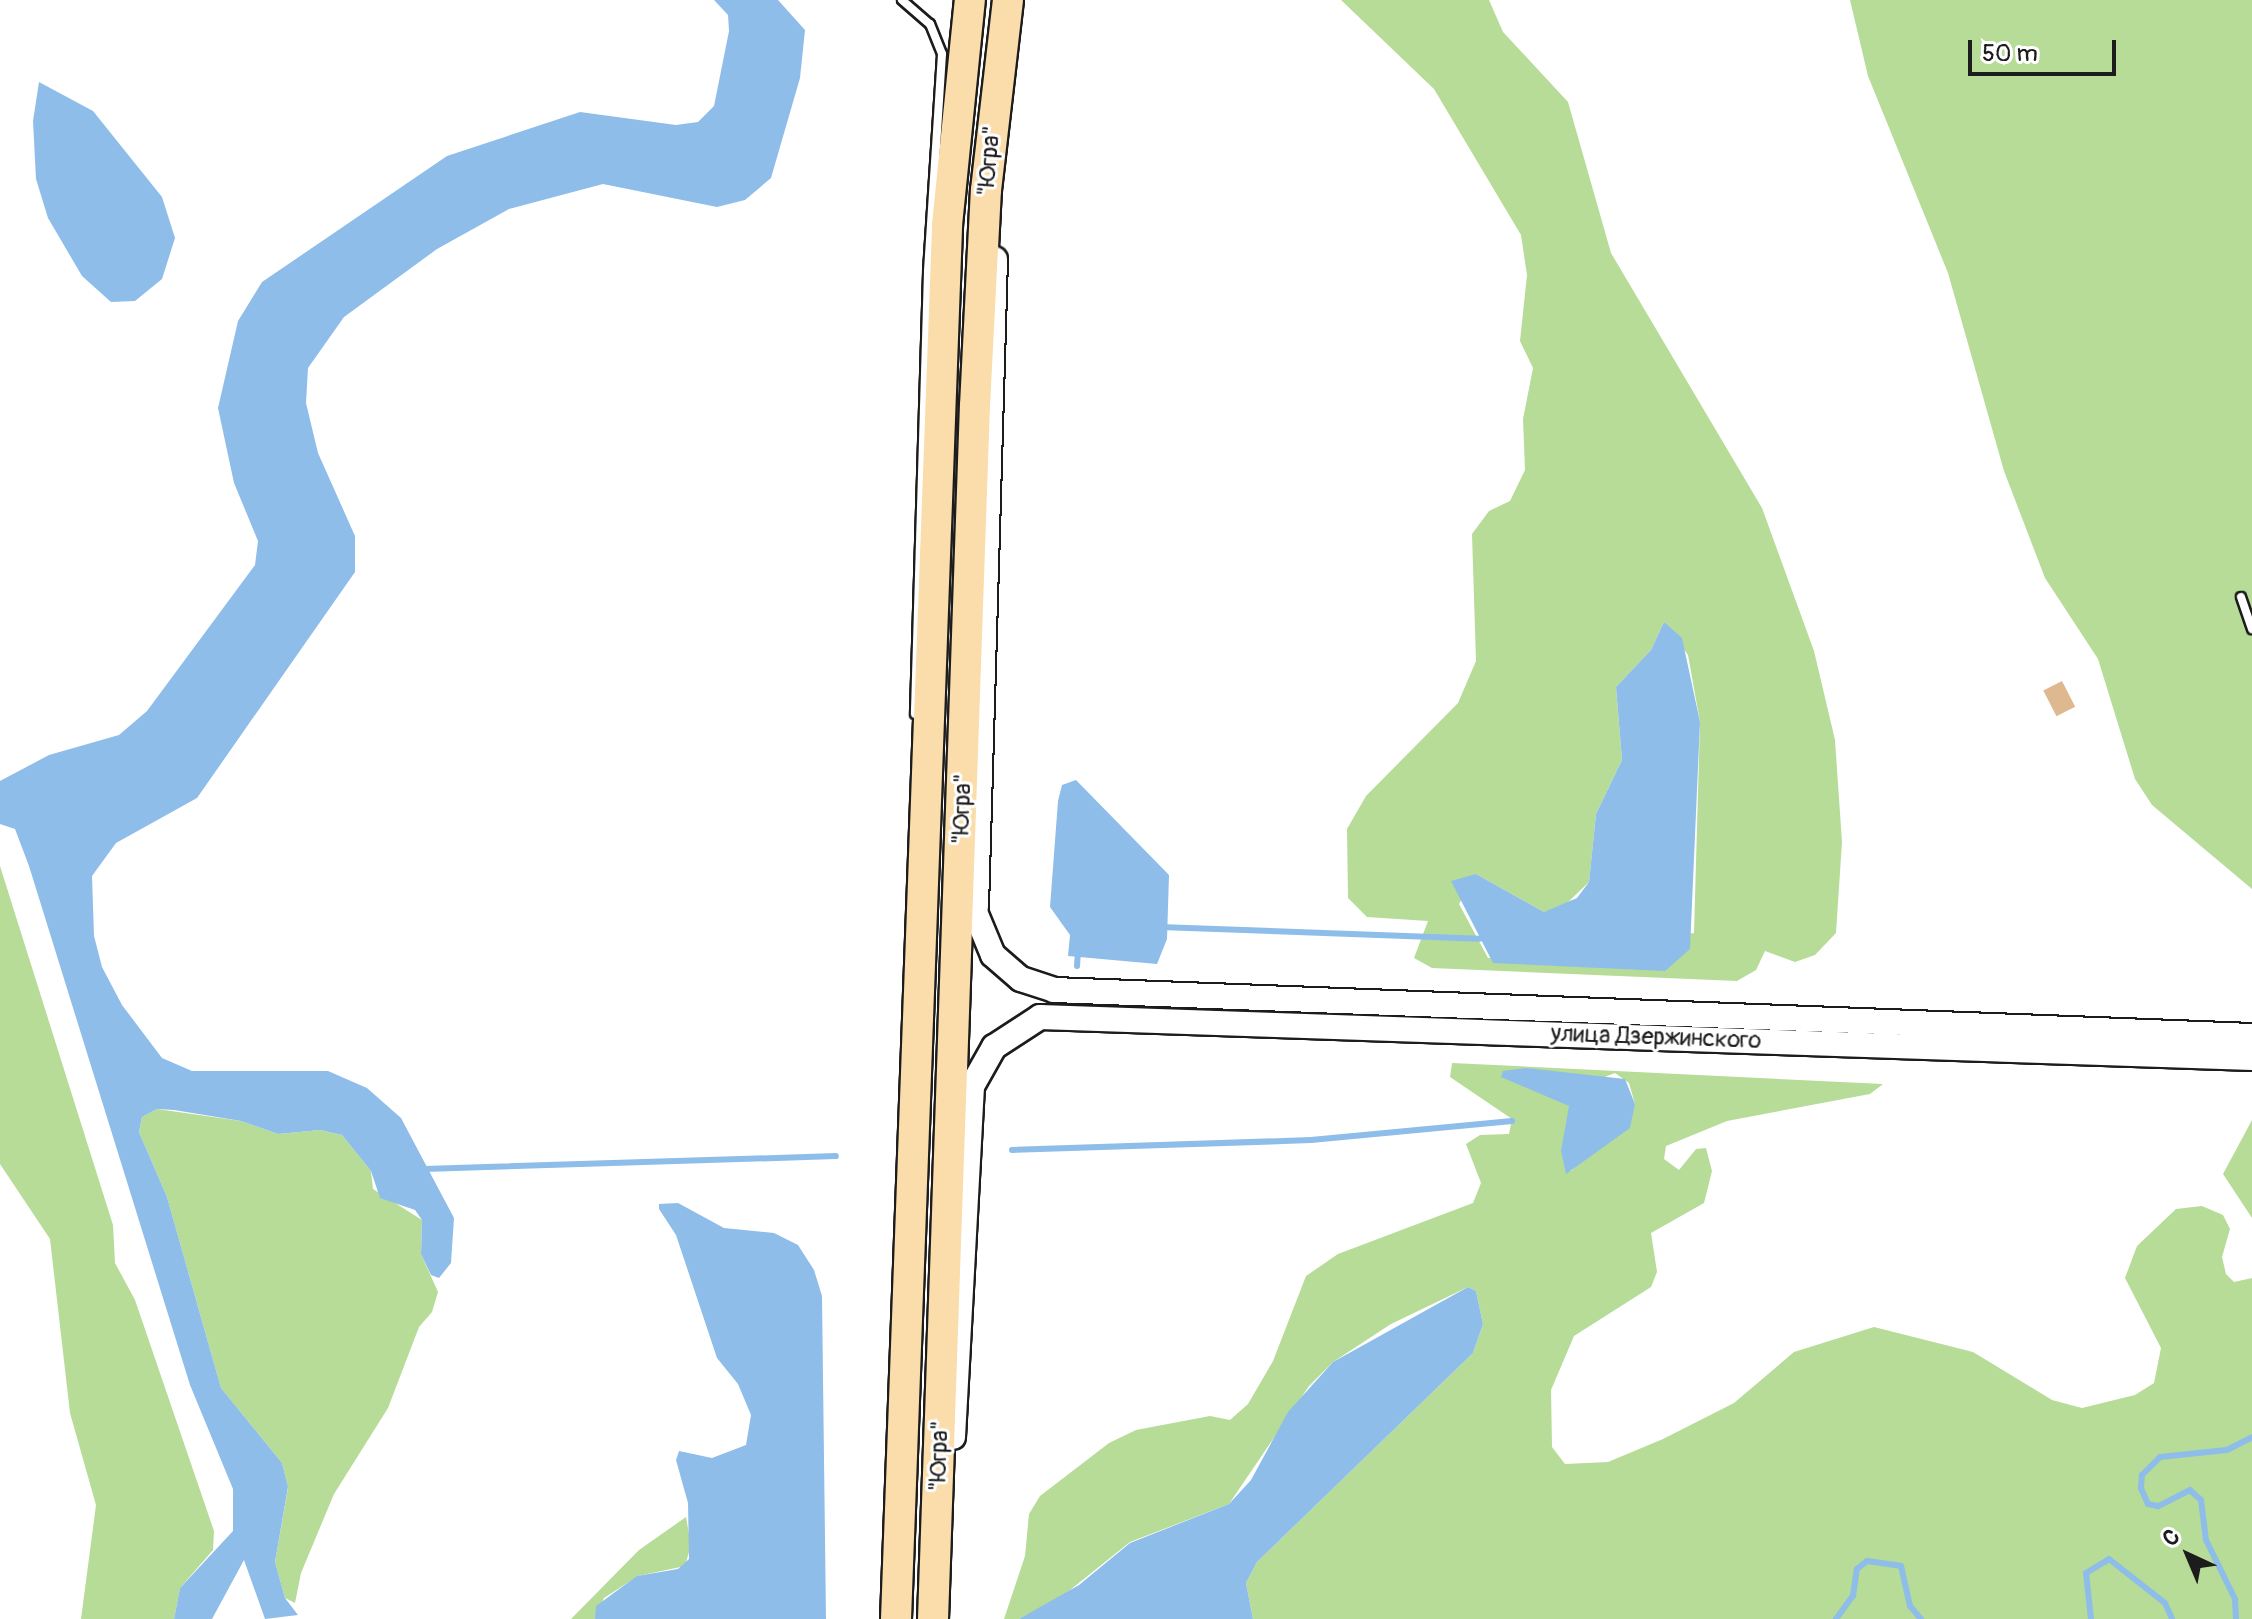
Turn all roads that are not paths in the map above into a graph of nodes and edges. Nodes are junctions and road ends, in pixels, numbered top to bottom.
1 (902, 0) edge
2 (970, 0) edge
3 (1008, 0) edge
4 (988, 166) junction
5 (2241, 597) dead end
6 (2252, 629) edge
7 (960, 875) junction
8 (923, 906) junction
9 (976, 924) junction
10 (2252, 1036) edge
11 (2252, 1058) edge
12 (977, 1070) junction
13 (951, 1126) junction
14 (896, 1619) edge
15 (934, 1619) edge

1 - 8 lane
2 - 8 highway, "Югра"
3 - 4 highway, "Югра"
4 - 7 highway, "Югра"
4 - 9 street
5 - 6 lane
7 - 9 street, улица Дзержинского
7 - 13 highway, "Югра"
8 - 14 highway, "Югра"
9 - 10 street, улица Дзержинского
11 - 12 street, улица Дзержинского
12 - 13 street
12 - 15 street
13 - 15 highway, "Югра"

